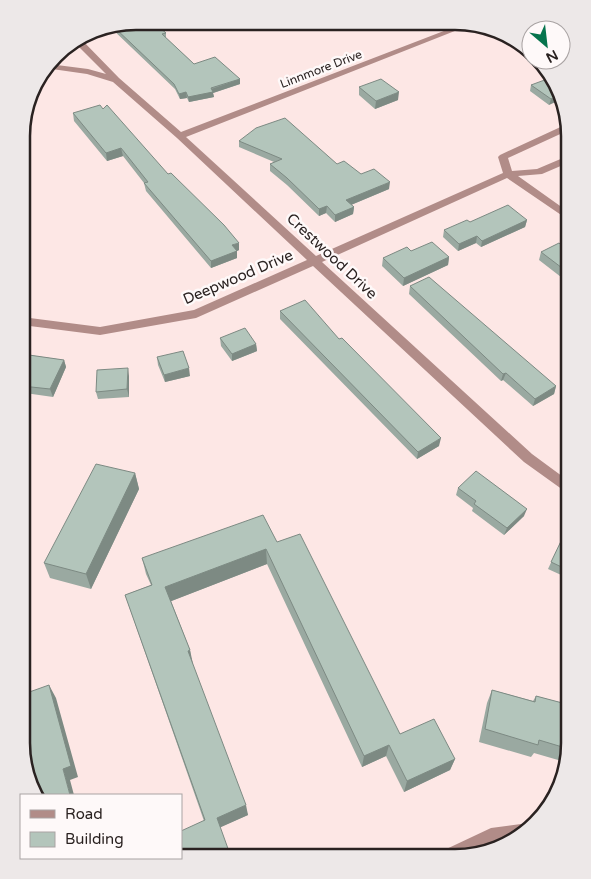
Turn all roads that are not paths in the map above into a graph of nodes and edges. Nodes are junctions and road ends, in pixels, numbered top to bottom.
1 (455, 30) edge
2 (82, 45) edge
3 (55, 67) edge
4 (116, 80) junction
5 (561, 130) edge
6 (180, 136) junction
7 (561, 162) edge
8 (508, 174) junction
9 (561, 212) edge
10 (314, 261) junction
11 (30, 322) edge
12 (561, 483) edge
13 (510, 833) edge
14 (466, 848) edge

1 - 6 street, Linnmore Drive
2 - 4 street, Crestwood Drive
3 - 4 street
4 - 6 street, Crestwood Drive
5 - 8 street
6 - 10 street, Crestwood Drive
7 - 8 street, Deepwood Drive
8 - 9 street
8 - 10 street, Deepwood Drive
10 - 11 street, Deepwood Drive
10 - 12 street, Crestwood Drive
13 - 14 street

